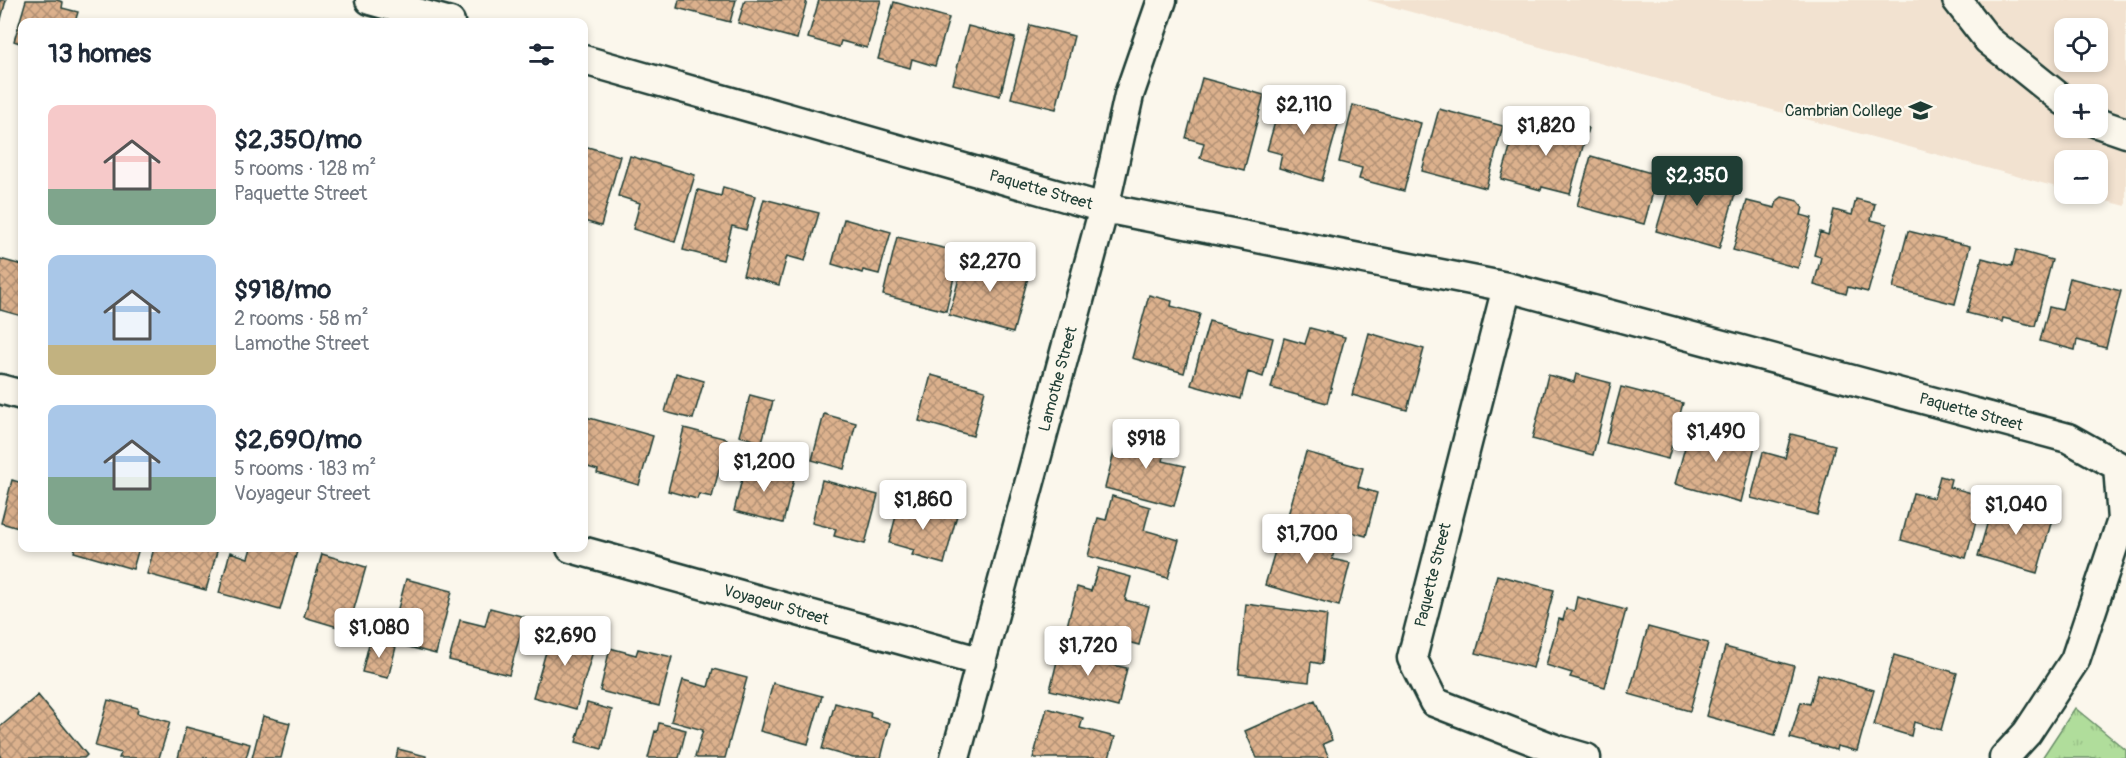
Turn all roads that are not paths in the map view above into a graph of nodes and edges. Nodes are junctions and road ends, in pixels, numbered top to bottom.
1 (370, 0) edge
2 (1162, 0) edge
3 (1957, 0) edge
4 (435, 18) edge
5 (588, 61) edge
6 (2054, 93) edge
7 (2108, 127) edge
8 (2126, 133) edge
9 (1104, 208) junction
10 (1507, 287) junction
11 (0, 389) edge
12 (18, 394) edge
13 (585, 552) edge
14 (982, 662) junction
15 (955, 758) edge
16 (1586, 758) edge
17 (2004, 758) edge

1 - 4 street
2 - 9 street, Lamothe Street
3 - 6 street
5 - 9 street, Paquette Street
7 - 8 street
9 - 10 street, Paquette Street
9 - 14 street, Lamothe Street
10 - 16 street, Paquette Street
10 - 17 street, Paquette Street
11 - 12 street
13 - 14 street, Voyageur Street
14 - 15 street, Lamothe Street

